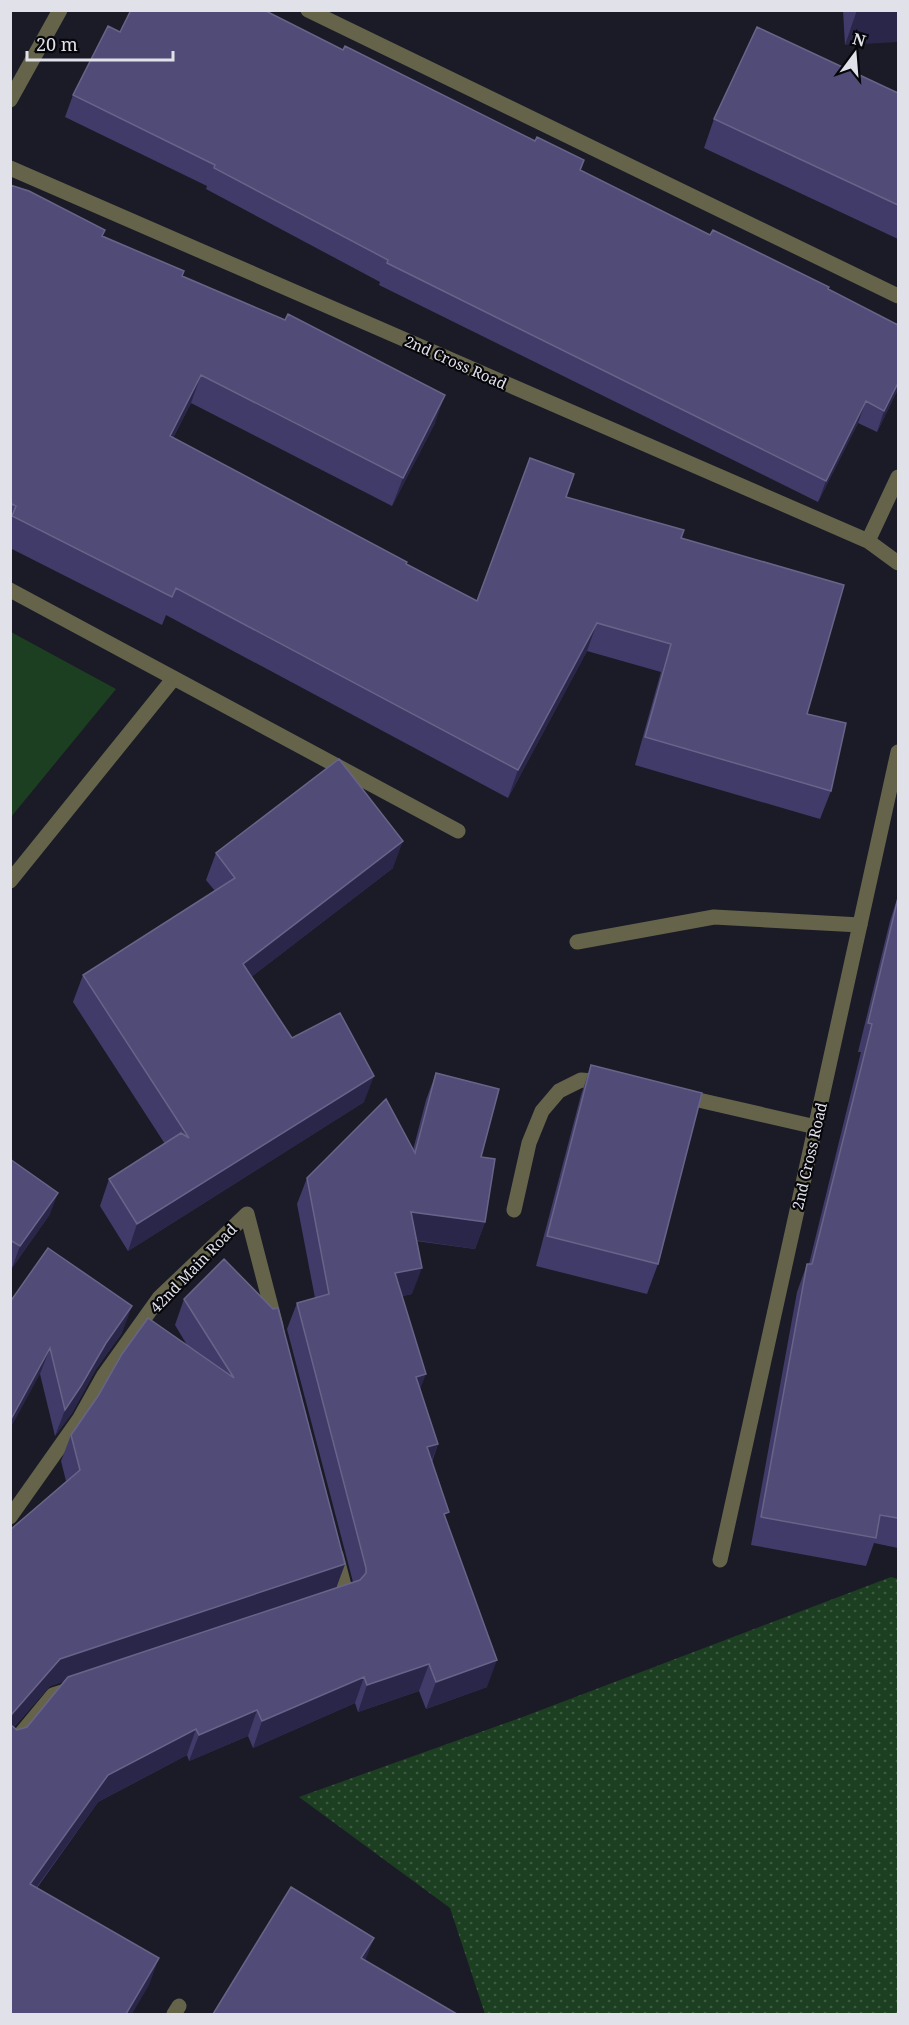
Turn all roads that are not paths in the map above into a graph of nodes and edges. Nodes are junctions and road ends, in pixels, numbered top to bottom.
1 (60, 10) edge
2 (308, 10) edge
3 (10, 100) edge
4 (10, 168) edge
5 (898, 296) edge
6 (898, 477) edge
7 (868, 541) junction
8 (898, 563) edge
9 (10, 590) edge
10 (174, 678) junction
11 (898, 752) edge
12 (458, 831) dead end
13 (10, 882) edge
14 (860, 925) junction
15 (578, 942) dead end
16 (624, 1084) edge
17 (667, 1092) edge
18 (816, 1127) junction
19 (514, 1210) dead end
20 (279, 1338) edge
21 (10, 1517) edge
22 (332, 1540) edge
23 (720, 1560) dead end
24 (324, 1605) edge
25 (87, 1684) edge
26 (10, 1747) edge

1 - 3 street
2 - 5 street
4 - 7 street, 2nd Cross Road
6 - 7 street
7 - 8 street, 2nd Cross Road
9 - 10 street
10 - 12 street
10 - 13 street
11 - 14 street, 2nd Cross Road
14 - 15 street
14 - 18 street, 2nd Cross Road
16 - 19 street
17 - 18 street
18 - 23 street, 2nd Cross Road
20 - 21 street, 42nd Main Road
22 - 24 street
25 - 26 street

